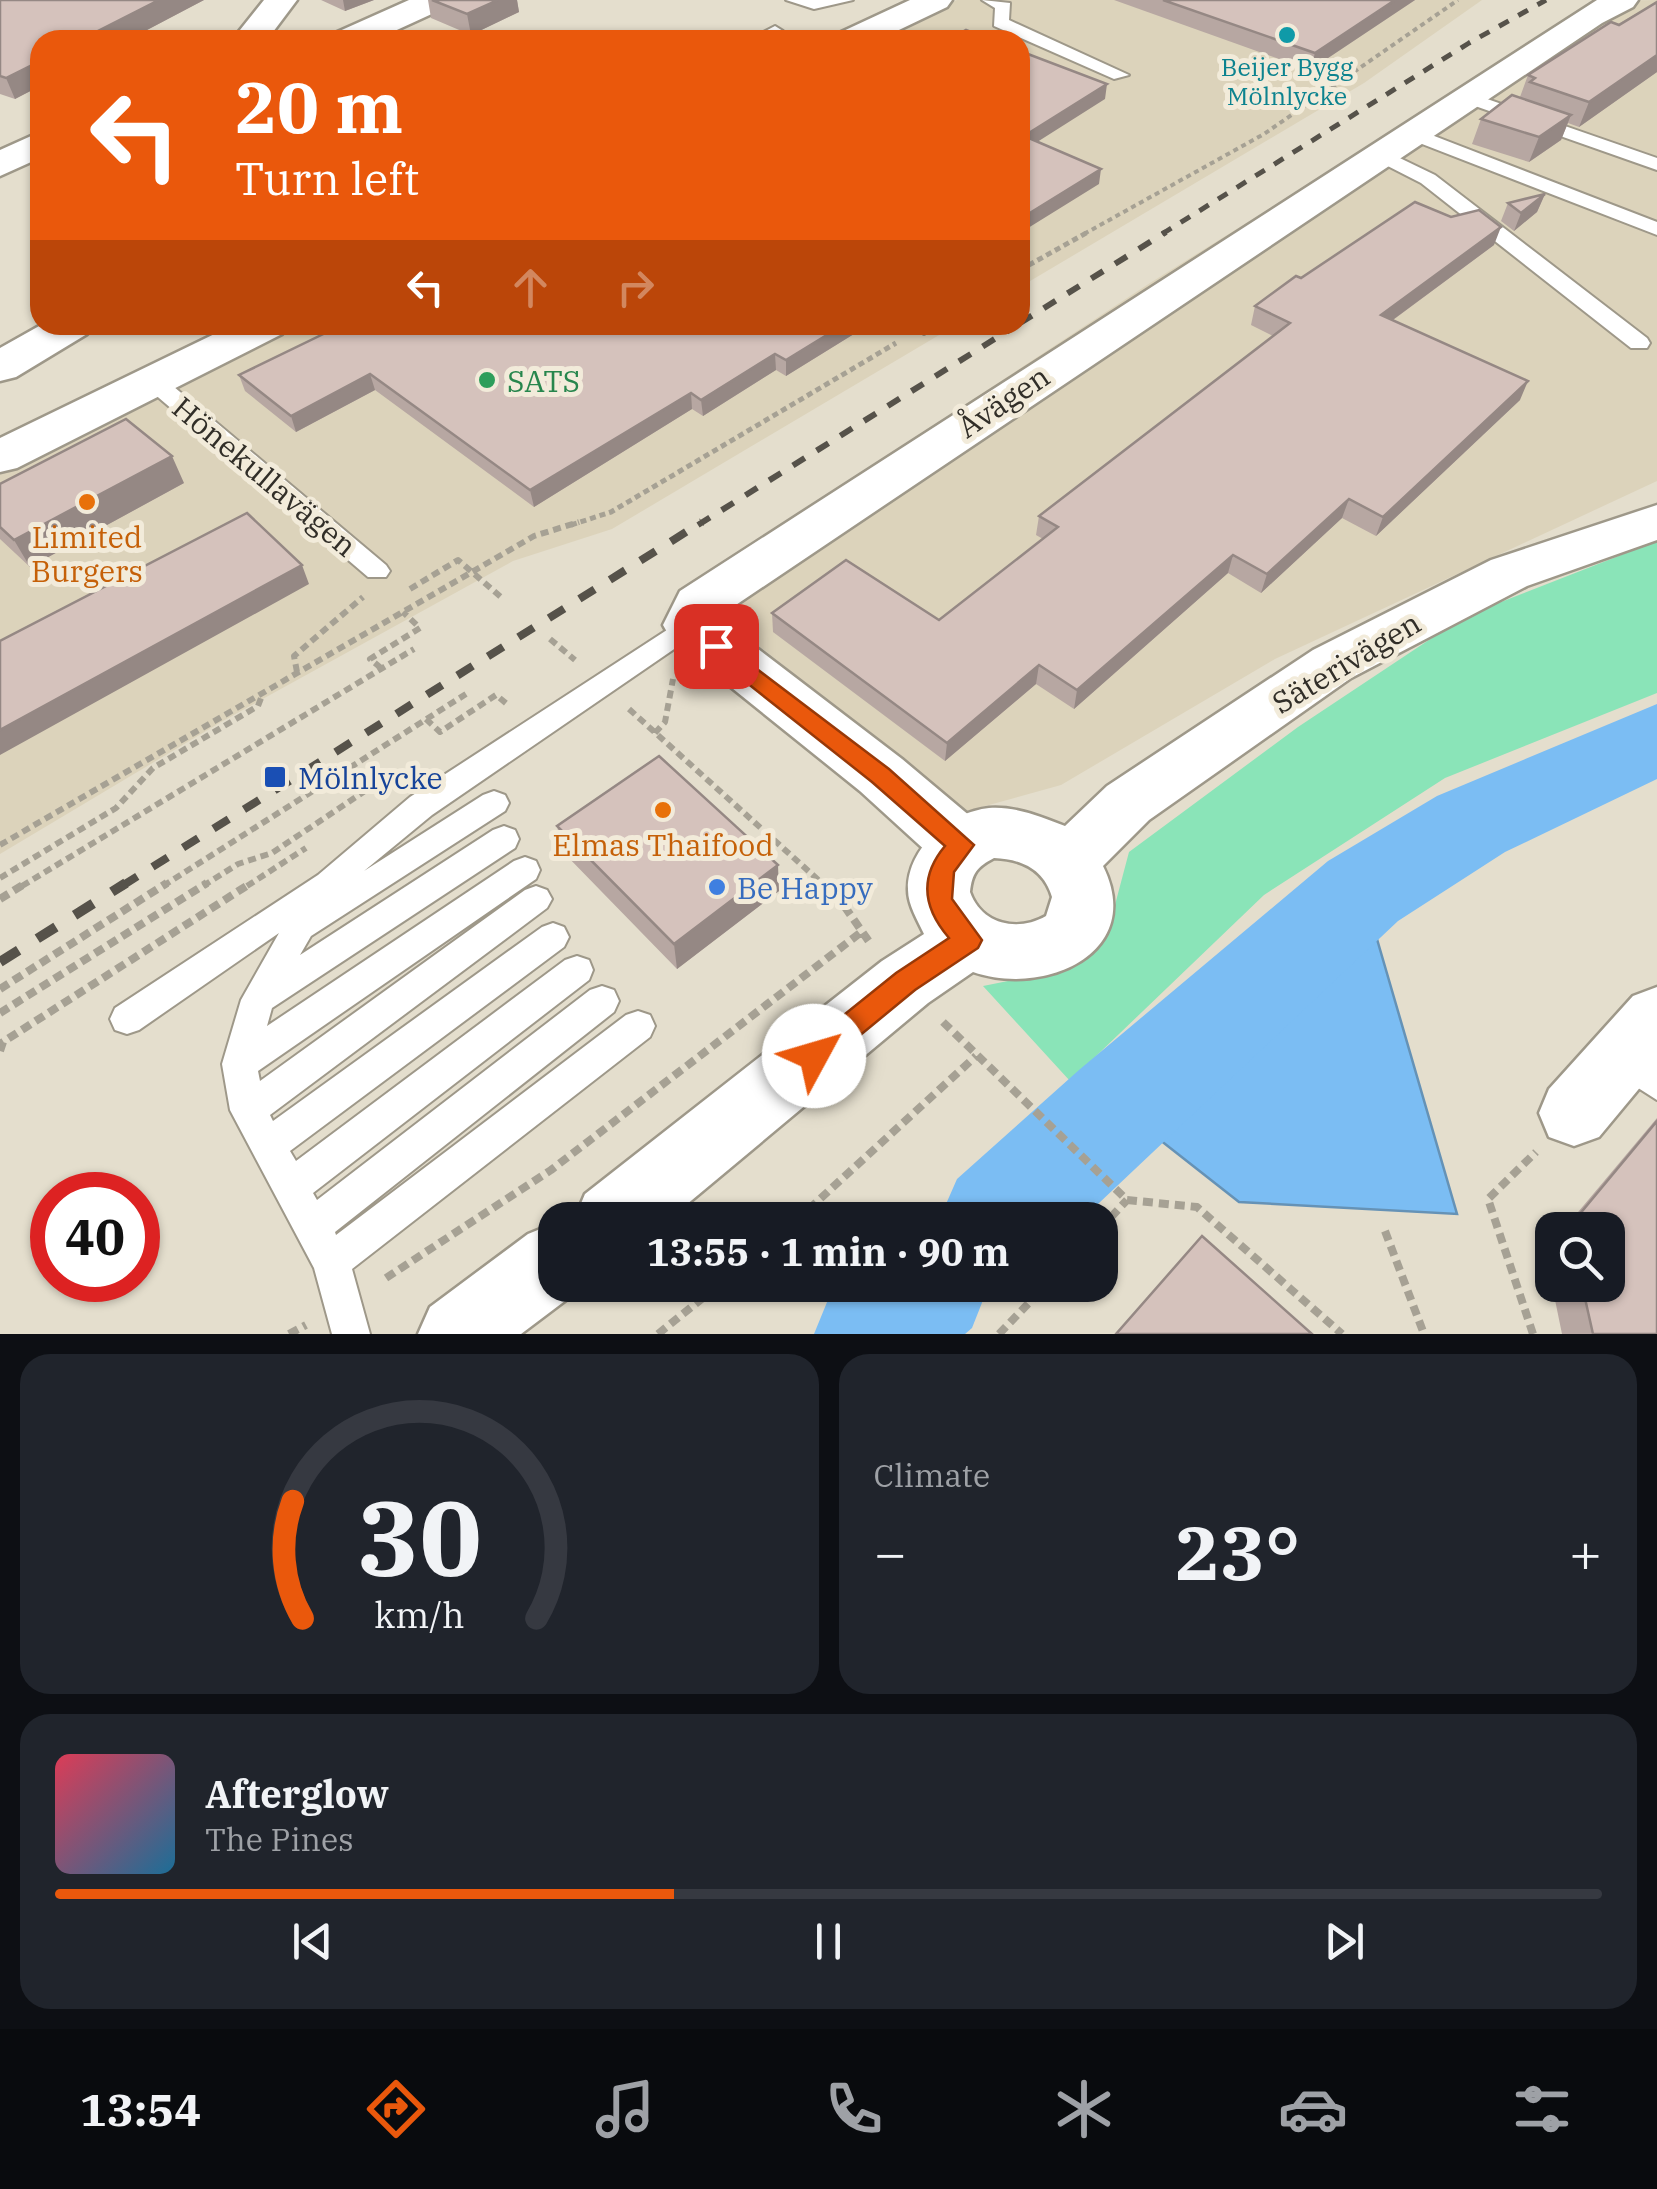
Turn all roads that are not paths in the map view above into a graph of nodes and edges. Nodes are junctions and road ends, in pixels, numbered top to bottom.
1 (281, 0) edge
2 (436, 0) edge
3 (794, 0) edge
4 (845, 0) edge
5 (936, 0) edge
6 (990, 0) edge
7 (1622, 0) edge
8 (257, 30) edge
9 (370, 30) edge
10 (872, 30) edge
11 (1018, 30) edge
12 (1030, 35) edge
13 (1120, 75) dead end
14 (1466, 97) junction
15 (1395, 143) junction
16 (30, 148) edge
17 (1657, 164) edge
18 (0, 165) edge
19 (1657, 229) edge
20 (55, 335) edge
21 (247, 335) edge
22 (1639, 343) dead end
23 (0, 368) edge
24 (153, 381) junction
25 (0, 456) edge
26 (1657, 522) edge
27 (376, 571) road end
28 (690, 625) junction
29 (494, 803) dead end
30 (504, 839) dead end
31 (961, 845) junction
32 (1069, 861) junction
33 (333, 879) junction
34 (296, 932) junction
35 (553, 936) dead end
36 (968, 940) junction
37 (577, 970) dead end
38 (258, 1000) junction
39 (602, 1001) dead end
40 (127, 1019) dead end
41 (638, 1026) dead end
42 (1645, 1054) edge
43 (238, 1064) junction
44 (248, 1110) junction
45 (1574, 1113) road end
46 (268, 1146) junction
47 (291, 1186) junction
48 (633, 1202) edge
49 (314, 1224) junction
50 (331, 1262) junction
51 (538, 1274) edge
52 (347, 1319) edge
53 (457, 1334) edge

1 - 8 street
2 - 9 street
3 - 4 lane
5 - 10 street
6 - 11 lane
7 - 14 street, Åvägen
12 - 13 lane
14 - 15 street, Åvägen
14 - 17 lane
15 - 19 lane
15 - 22 lane
15 - 28 street, Åvägen
16 - 18 street
20 - 23 street
21 - 24 street, Hönekullavägen
24 - 25 street, Hönekullavägen
24 - 27 lane, Hönekullavägen
26 - 32 street, Säterivägen
28 - 31 street
28 - 33 lane
29 - 34 lane
30 - 38 lane
31 - 32 street
31 - 36 street
32 - 36 street
33 - 34 lane
33 - 40 lane
34 - 38 lane
35 - 46 lane
36 - 48 street
37 - 47 lane
38 - 43 lane
39 - 49 lane
41 - 50 lane
42 - 45 street
43 - 44 lane
43 - 44 lane
44 - 46 lane
46 - 47 lane
47 - 49 lane
49 - 50 lane
50 - 52 lane
51 - 53 street

